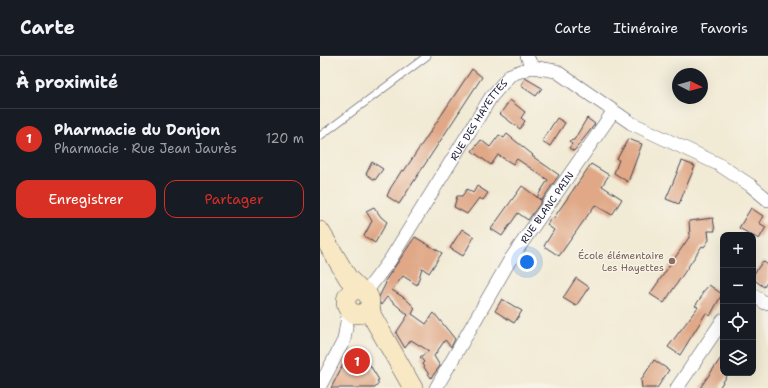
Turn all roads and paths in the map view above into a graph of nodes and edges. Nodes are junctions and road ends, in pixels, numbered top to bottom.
1 (427, 56) edge
2 (530, 62) edge
3 (613, 112) junction
4 (320, 136) edge
5 (768, 200) edge
6 (320, 231) edge
7 (320, 252) edge
8 (756, 297) edge
9 (358, 302) junction
10 (768, 302) edge
11 (720, 324) edge
12 (320, 386) edge
13 (401, 388) edge
14 (413, 388) edge
15 (436, 388) edge
16 (677, 388) edge

1 - 4 lane
2 - 3 street, RUE DES HAYETTES
2 - 9 street, RUE DES HAYETTES
3 - 5 street, RUE DES HAYETTES
3 - 15 street, RUE BLANC PAIN
6 - 9 main road
7 - 9 main road
8 - 10 street
9 - 12 street
9 - 13 main road
9 - 14 main road
11 - 16 street

